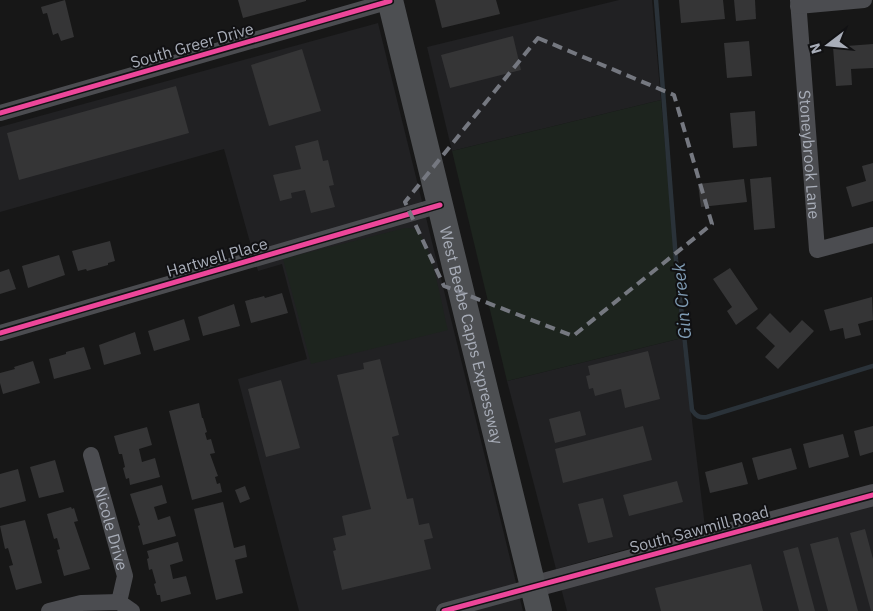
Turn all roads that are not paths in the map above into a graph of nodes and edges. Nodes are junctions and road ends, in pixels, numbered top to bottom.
1 (390, 0) edge
2 (864, 0) edge
3 (798, 3) edge
4 (0, 113) edge
5 (440, 205) junction
6 (873, 235) edge
7 (0, 333) edge
8 (91, 455) dead end
9 (873, 495) edge
10 (535, 599) edge
11 (125, 607) edge
12 (49, 611) edge
13 (444, 611) edge

1 - 4 street, South Greer Drive
1 - 5 main road, West Beebe Capps Expressway
2 - 3 street
3 - 6 street, Stoneybrook Lane
5 - 7 street, Hartwell Place
5 - 10 main road, West Beebe Capps Expressway
8 - 11 street, Nicole Drive
9 - 10 street, South Sawmill Road
10 - 13 street
11 - 12 street

